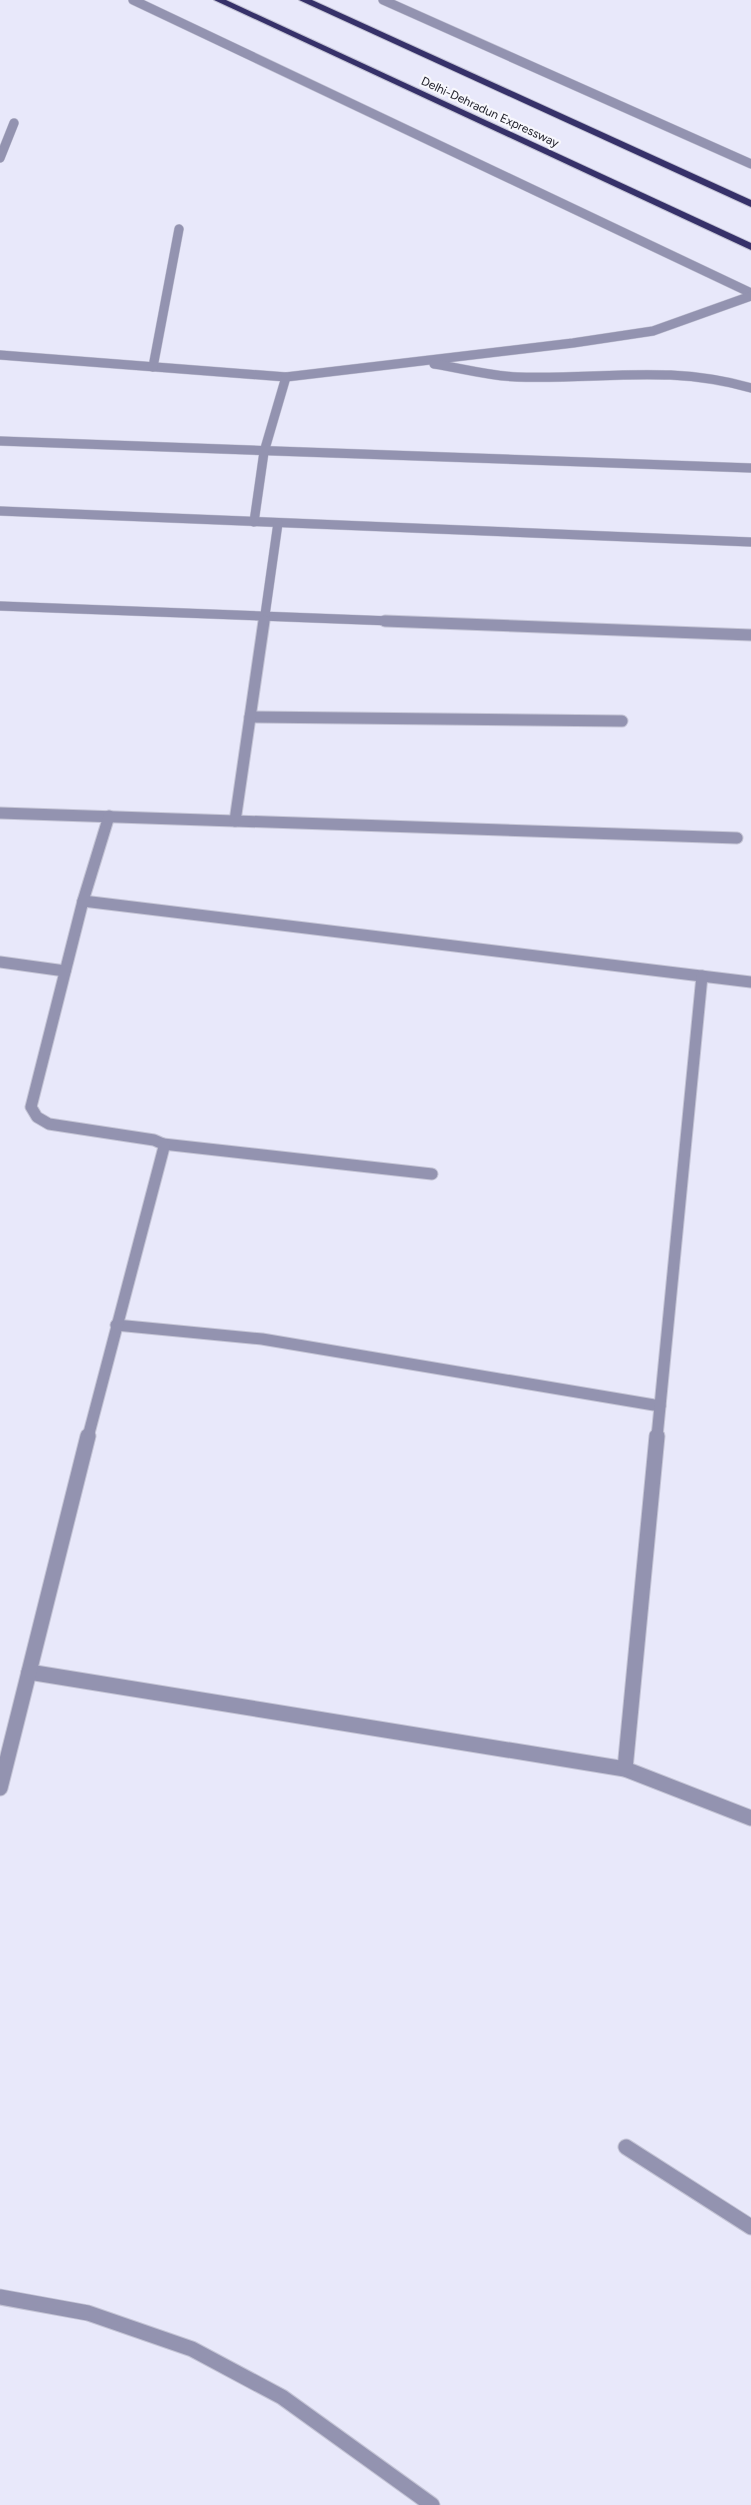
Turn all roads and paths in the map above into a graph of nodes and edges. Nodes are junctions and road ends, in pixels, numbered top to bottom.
1 (134, 0) edge
2 (219, 0) edge
3 (304, 0) edge
4 (383, 0) edge
5 (14, 123) dead end
6 (0, 158) edge
7 (751, 164) edge
8 (751, 204) edge
9 (179, 229) dead end
10 (751, 247) edge
11 (751, 295) edge
12 (0, 355) edge
13 (419, 362) junction
14 (153, 367) junction
15 (286, 377) junction
16 (751, 388) edge
17 (0, 441) edge
18 (264, 452) junction
19 (751, 468) edge
20 (0, 511) edge
21 (254, 522) junction
22 (278, 523) junction
23 (751, 542) edge
24 (0, 606) edge
25 (264, 616) junction
26 (751, 635) edge
27 (250, 717) junction
28 (622, 721) dead end
29 (0, 813) edge
30 (109, 816) junction
31 (235, 821) junction
32 (737, 838) dead end
33 (82, 901) junction
34 (0, 962) edge
35 (65, 971) junction
36 (702, 976) junction
37 (751, 982) edge
38 (163, 1144) junction
39 (432, 1174) dead end
40 (116, 1325) junction
41 (660, 1406) junction
42 (29, 1672) junction
43 (625, 1769) junction
44 (0, 1788) edge
45 (751, 1818) edge
46 (626, 2147) dead end
47 (751, 2226) edge
48 (0, 2297) edge
49 (432, 2505) edge

1 - 11 street
2 - 10 highway, Delhi-Dehradun Expressway
3 - 8 highway, Delhi-Dehradun Expressway
4 - 7 street
5 - 6 street
9 - 14 street
11 - 13 street
12 - 14 street
13 - 15 street
13 - 16 street
14 - 15 street
15 - 18 street
17 - 18 street
18 - 19 street
18 - 21 street
20 - 21 street
21 - 22 street
22 - 23 street
22 - 25 street
24 - 25 street
25 - 26 street
25 - 27 street
27 - 28 street
27 - 31 street
29 - 30 street
30 - 31 street
30 - 33 street
31 - 32 street
33 - 35 street
33 - 36 street
34 - 35 street
35 - 38 street
36 - 37 street
36 - 41 street
38 - 39 street
38 - 40 street
40 - 41 street
40 - 42 street
41 - 43 street
42 - 43 street
42 - 44 street
43 - 45 street
46 - 47 street
48 - 49 street

